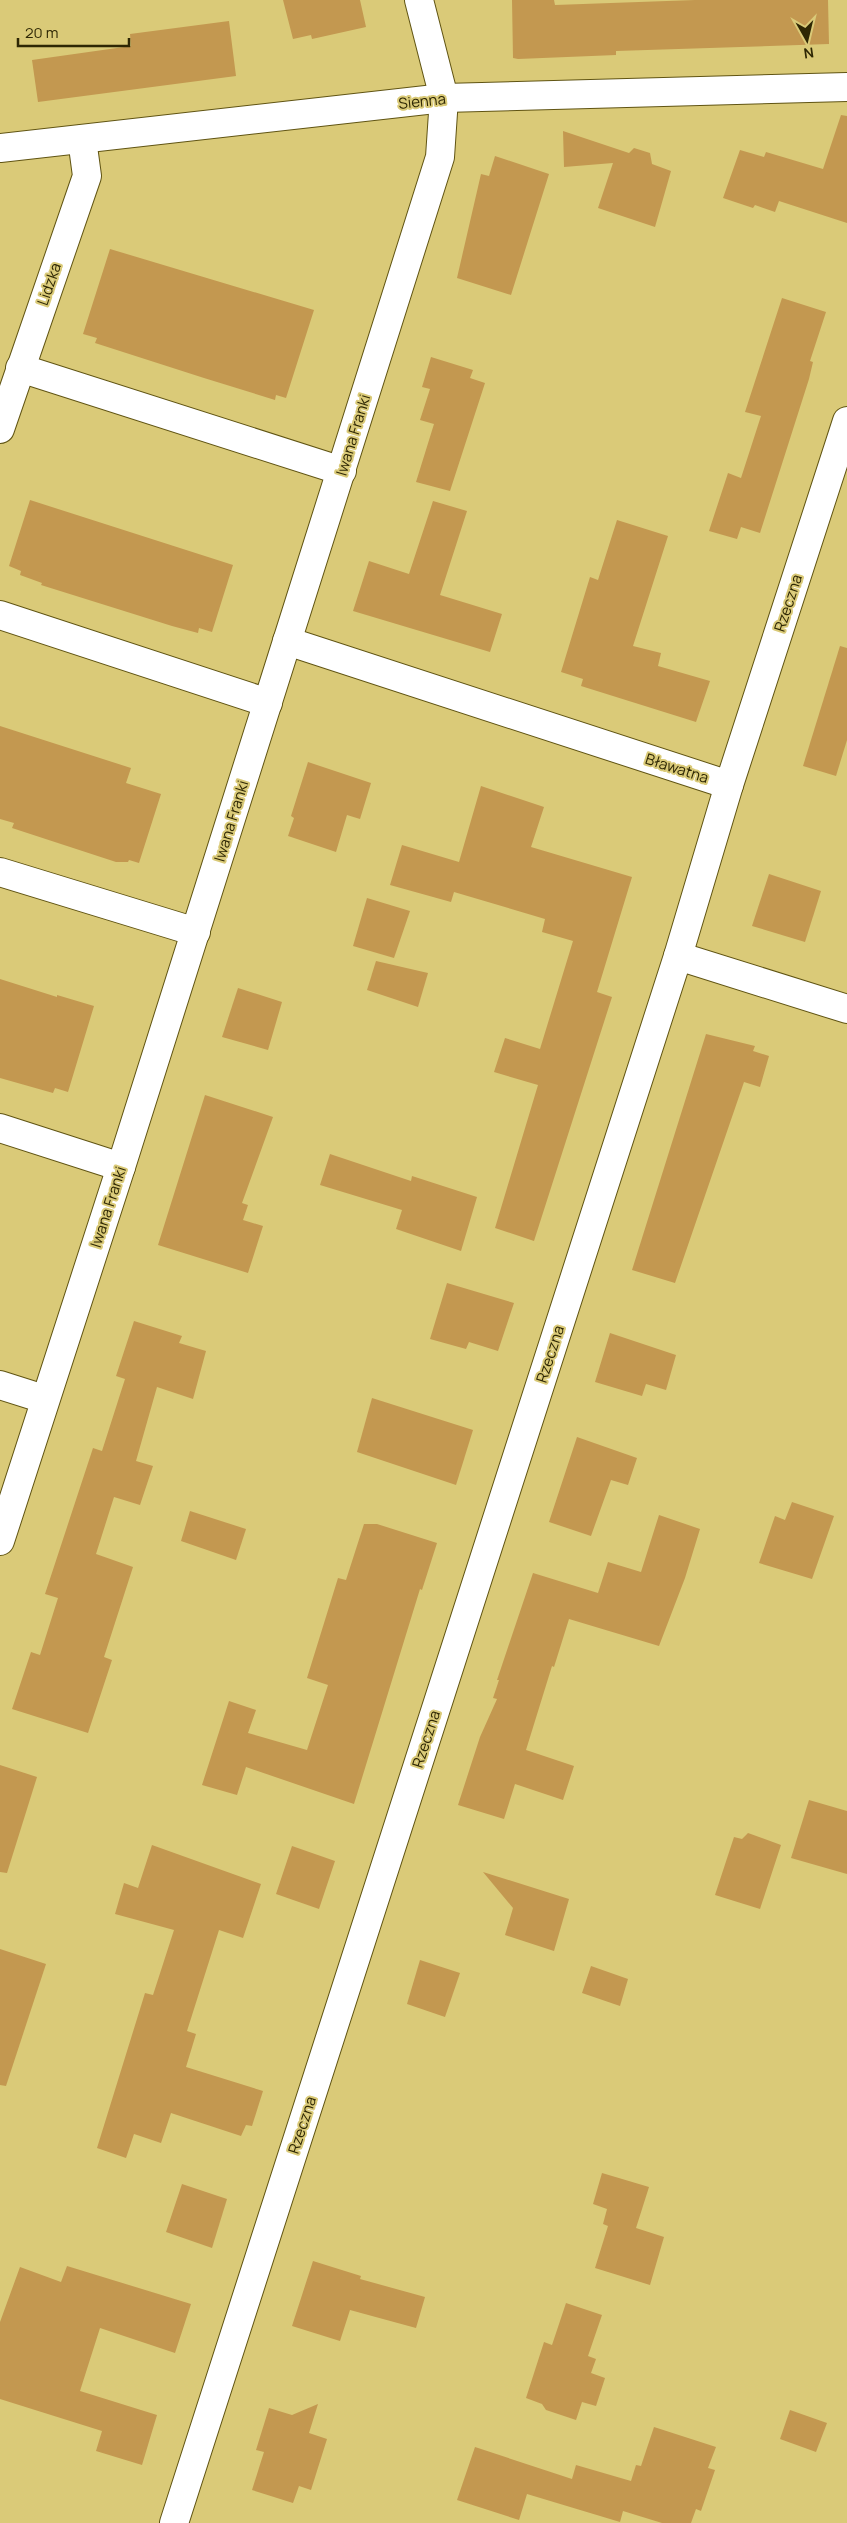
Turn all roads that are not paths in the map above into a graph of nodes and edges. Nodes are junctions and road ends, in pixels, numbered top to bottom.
1 (419, 0) edge
2 (847, 87) edge
3 (444, 98) junction
4 (82, 139) junction
5 (0, 148) edge
6 (20, 368) junction
7 (847, 421) edge
8 (0, 429) edge
9 (342, 471) junction
10 (0, 615) edge
11 (287, 641) junction
12 (268, 703) junction
13 (729, 786) junction
14 (0, 872) edge
15 (196, 932) junction
16 (678, 956) junction
17 (847, 1009) edge
18 (0, 1128) edge
19 (121, 1167) junction
20 (0, 1385) edge
21 (44, 1399) junction
22 (0, 1541) edge
23 (174, 2523) edge

1 - 3 street, Iwana Franki
2 - 3 street, Sienna
3 - 4 street, Sienna
3 - 9 street, Iwana Franki
4 - 5 street, Sienna
4 - 6 street, Lidzka
6 - 8 street, Lidzka
6 - 9 street
7 - 13 street, Rzeczna
9 - 11 street, Iwana Franki
10 - 12 street
11 - 12 street, Iwana Franki
11 - 13 street, Bławatna
12 - 15 street, Iwana Franki
13 - 16 street, Bławatna
14 - 15 street
15 - 19 street, Iwana Franki
16 - 17 street
16 - 23 street, Rzeczna
18 - 19 street
19 - 21 street, Iwana Franki
20 - 21 street
21 - 22 street, Iwana Franki

